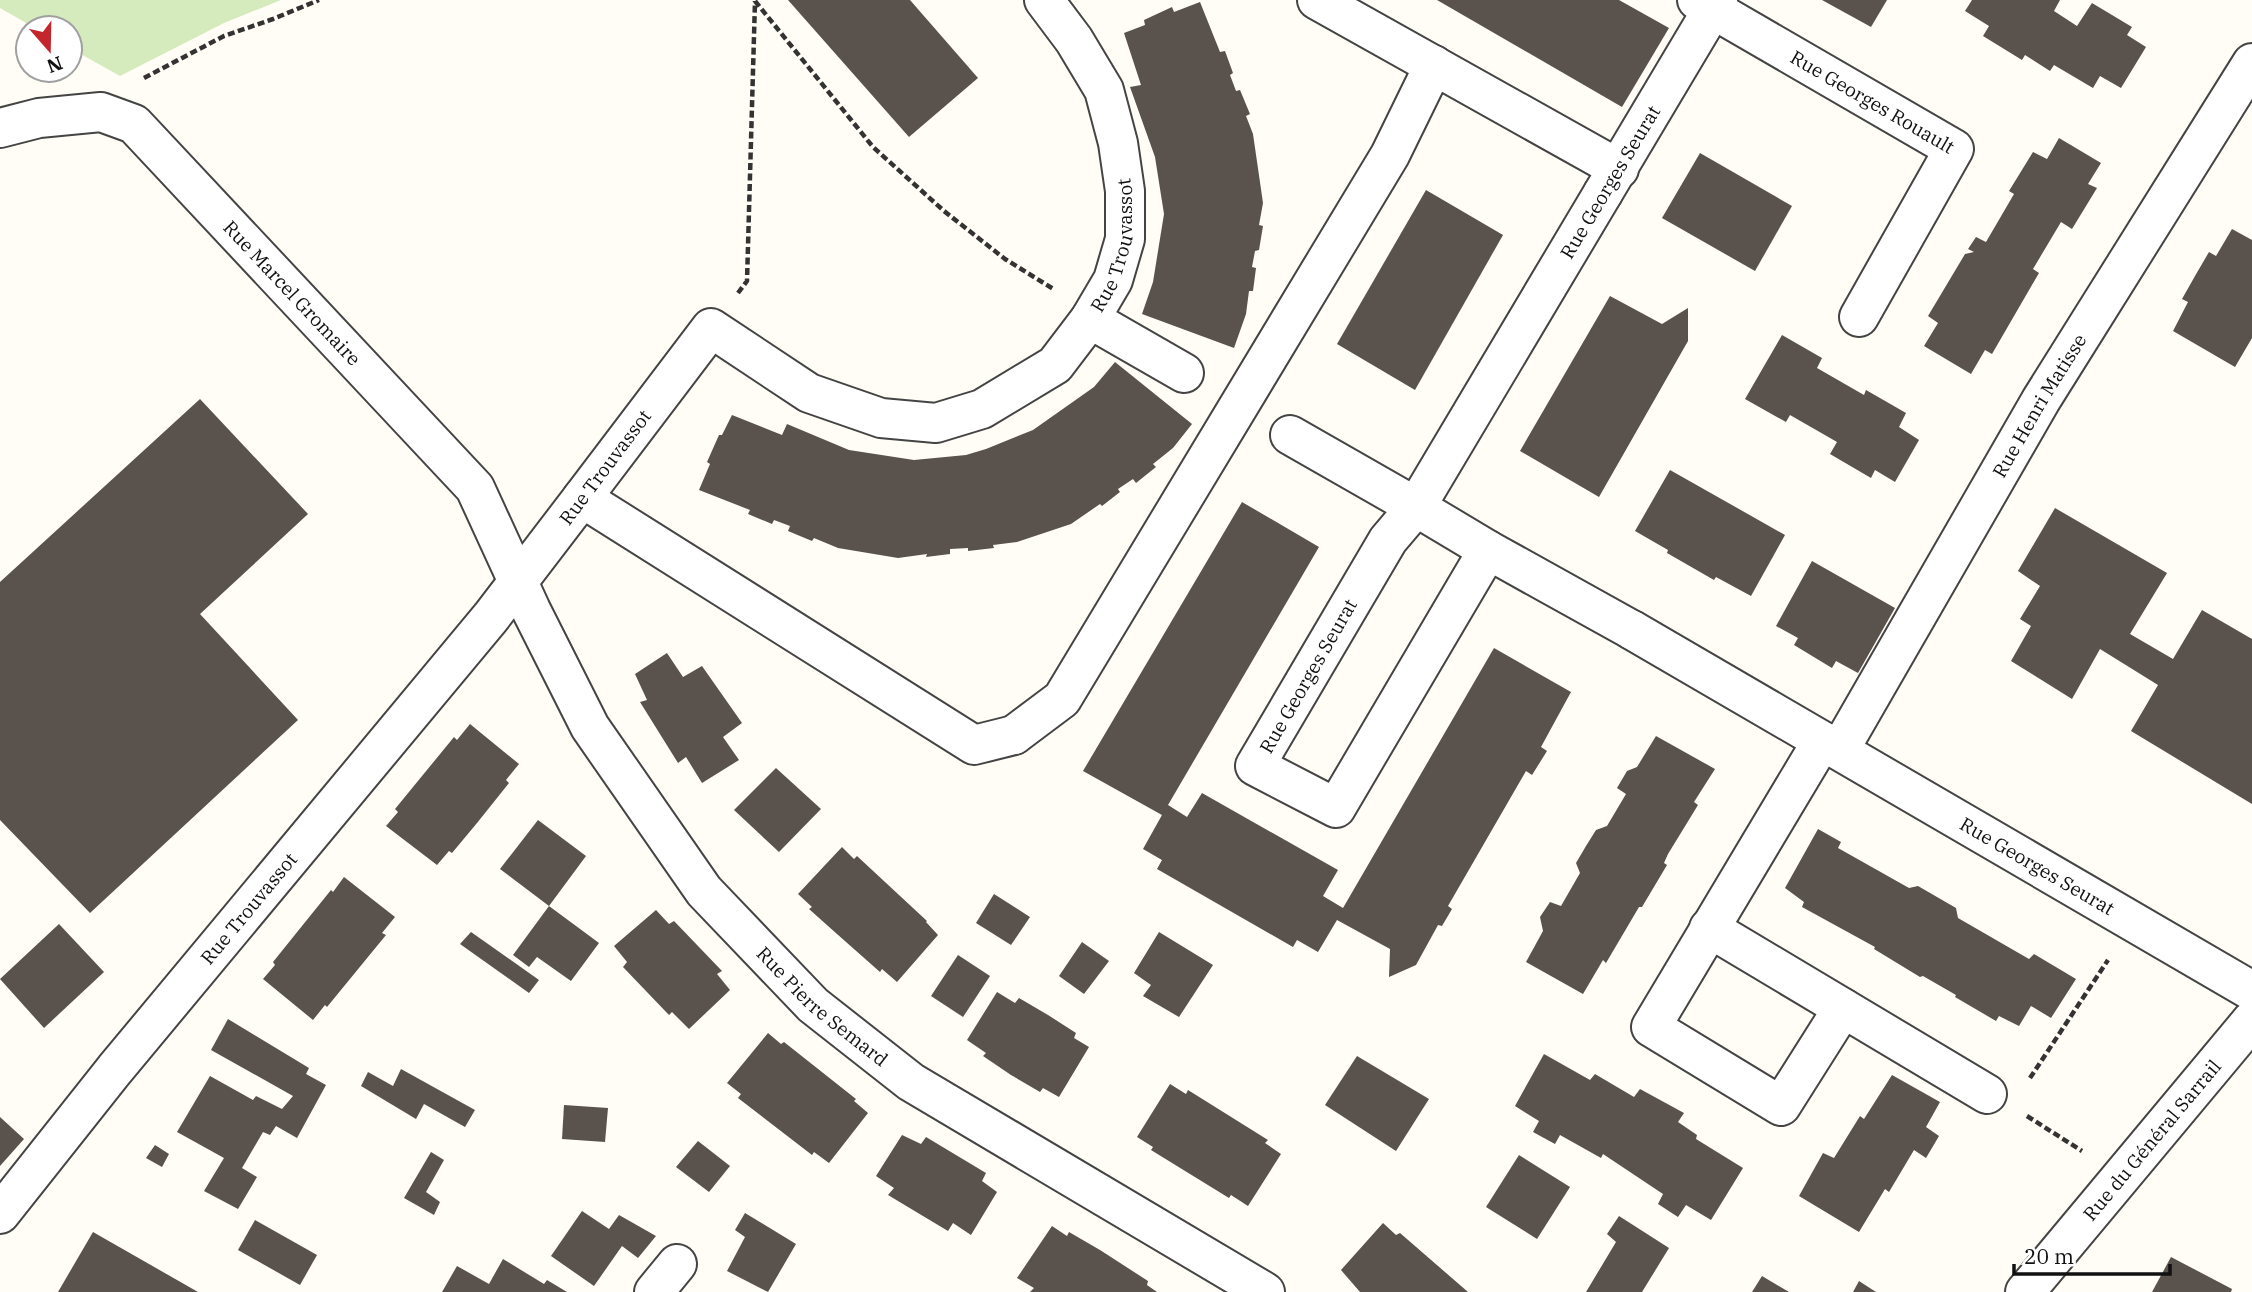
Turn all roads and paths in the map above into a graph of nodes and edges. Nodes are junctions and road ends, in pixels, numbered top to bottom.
1 (318, 0) edge
2 (1044, 0) edge
3 (1317, 0) edge
4 (755, 1) edge
5 (1709, 3) edge
6 (1434, 65) junction
7 (2250, 66) edge
8 (143, 79) dead end
9 (0, 128) edge
10 (1611, 181) junction
11 (1858, 317) dead end
12 (1090, 319) junction
13 (711, 328) junction
14 (1184, 373) dead end
15 (1290, 435) dead end
16 (582, 498) junction
17 (1416, 507) junction
18 (1488, 550) junction
19 (518, 582) junction
20 (1831, 745) junction
21 (1709, 928) junction
22 (2113, 953) dead end
23 (2252, 991) edge
24 (1843, 1008) junction
25 (2252, 1020) edge
26 (2024, 1086) dead end
27 (1987, 1094) dead end
28 (2021, 1112) dead end
29 (2084, 1152) dead end
30 (0, 1214) edge
31 (1265, 1292) edge
32 (2025, 1292) edge

1 - 8 path
2 - 12 street, Rue Trouvassot
3 - 6 street
4 - 12 path
4 - 13 path
5 - 10 street, Rue Georges Seurat
5 - 11 street, Rue Georges Rouault
6 - 10 street
6 - 16 street
7 - 20 street, Rue Henri Matisse
9 - 19 street, Rue Marcel Gromaire
10 - 17 street, Rue Georges Seurat
12 - 13 street, Rue Trouvassot
12 - 14 street
13 - 16 street, Rue Trouvassot
15 - 17 street
16 - 19 street, Rue Trouvassot
17 - 18 street, Rue Georges Seurat
17 - 18 street, Rue Georges Seurat
18 - 20 street, Rue Georges Seurat
19 - 30 street, Rue Trouvassot
19 - 31 street, Rue Pierre Semard
20 - 21 street
20 - 23 street, Rue Georges Seurat
21 - 24 street
21 - 24 street
22 - 26 path
24 - 27 street
25 - 32 street, Rue du Général Sarrail
28 - 29 path

